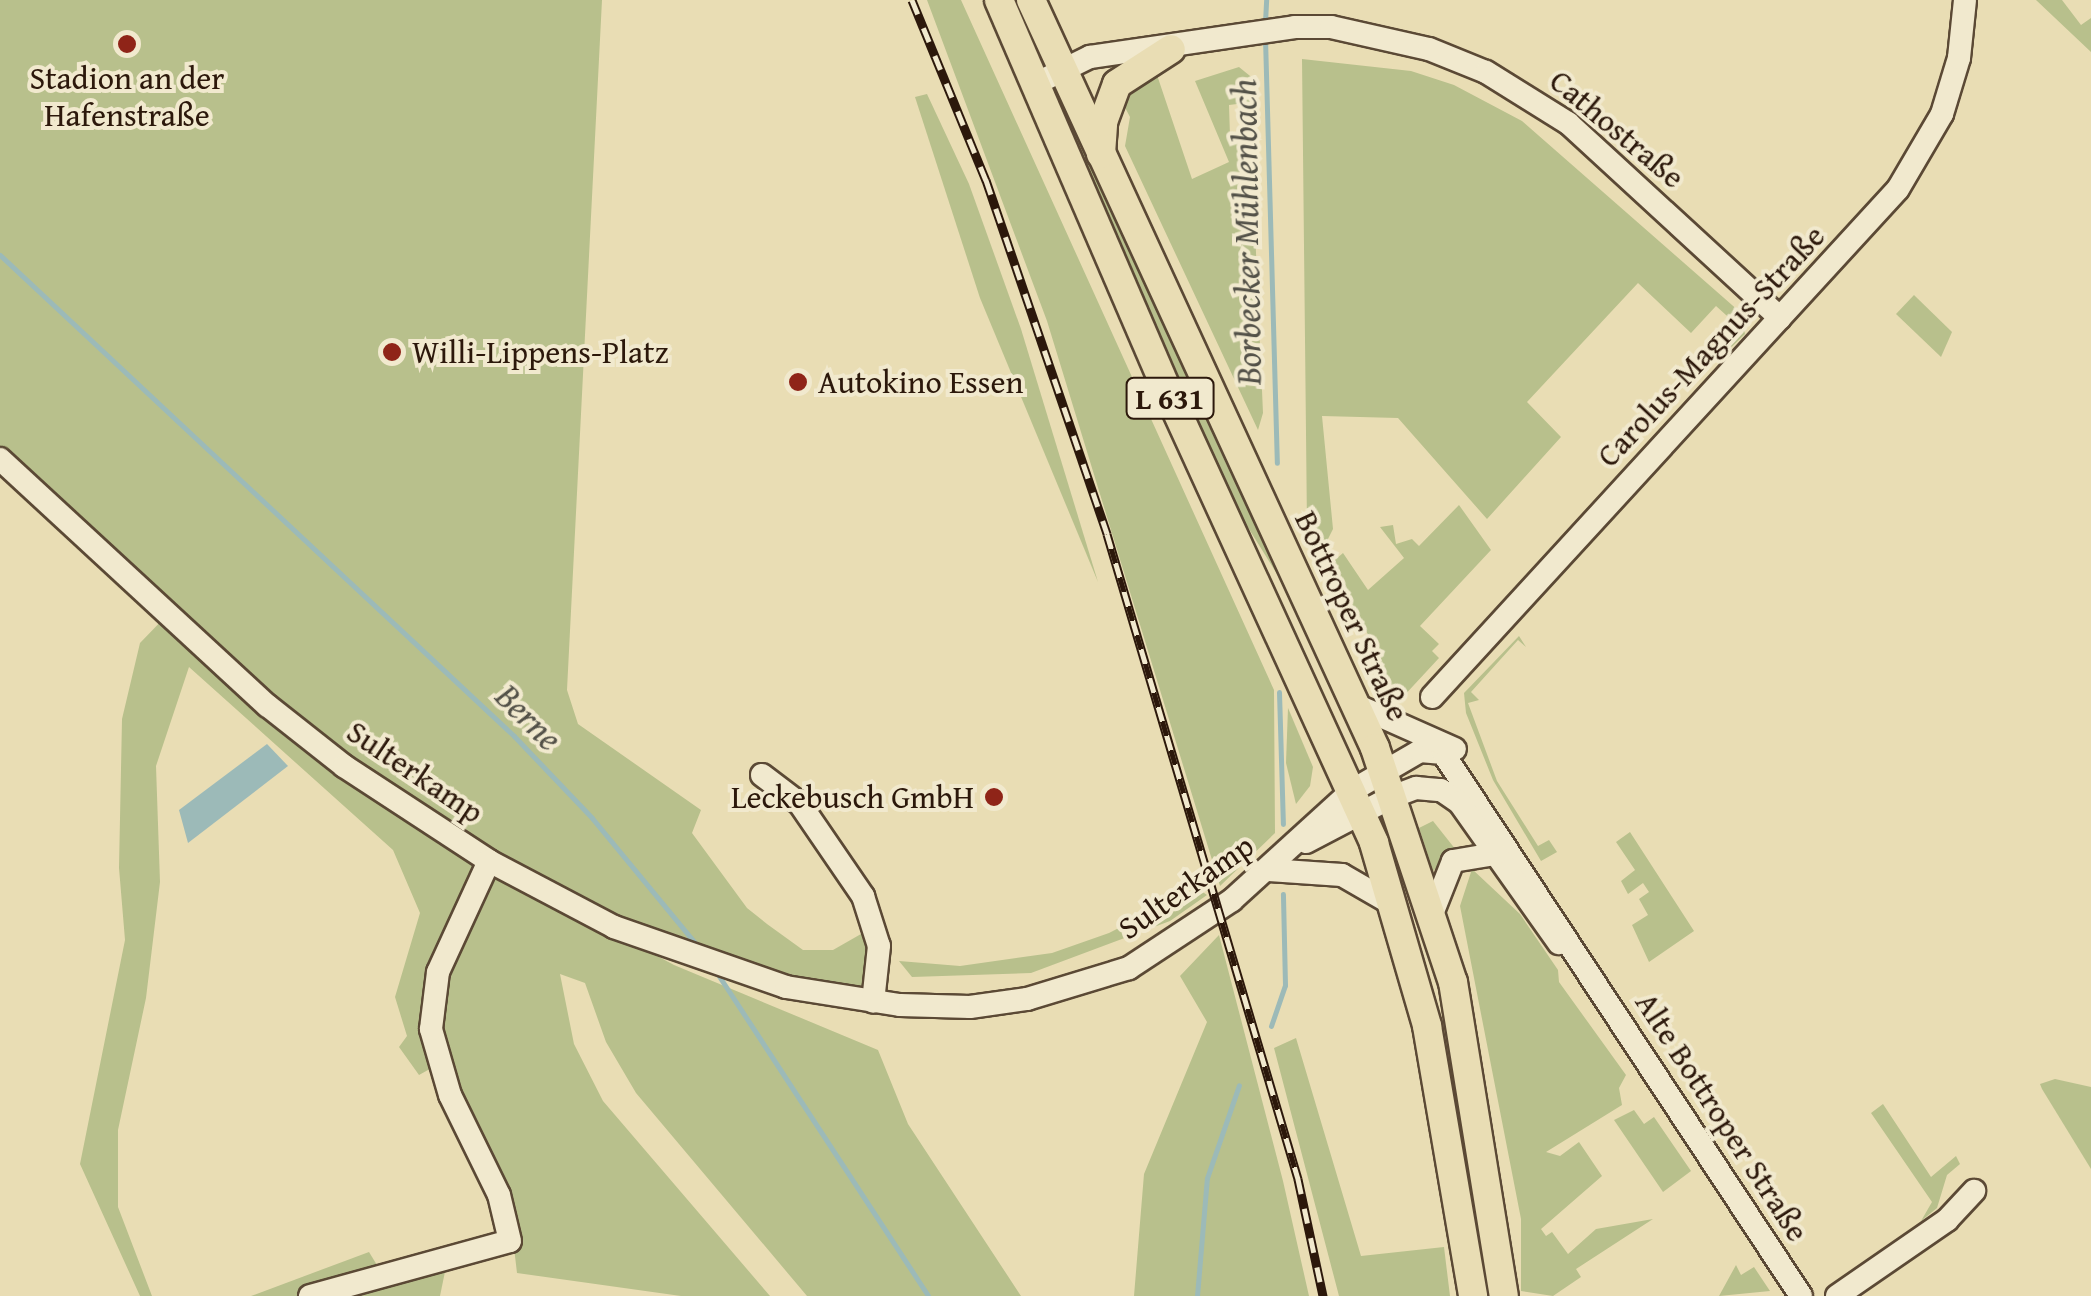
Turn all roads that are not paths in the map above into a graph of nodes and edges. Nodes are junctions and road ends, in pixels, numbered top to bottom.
1 (999, 0) edge
2 (1031, 0) edge
3 (1965, 0) edge
4 (1171, 48) junction
5 (1063, 72) junction
6 (1033, 85) junction
7 (1101, 155) junction
8 (1780, 318) junction
9 (0, 458) edge
10 (1432, 697) dead end
11 (1358, 706) junction
12 (762, 775) dead end
13 (1388, 784) junction
14 (1469, 784) junction
15 (1358, 801) junction
16 (1495, 854) junction
17 (489, 861) junction
18 (1268, 870) junction
19 (1394, 905) junction
20 (1432, 914) junction
21 (1589, 974) junction
22 (873, 1002) junction
23 (1974, 1191) dead end
24 (310, 1296) edge
25 (1474, 1296) edge
26 (1504, 1296) edge
27 (1801, 1296) edge
28 (1838, 1296) edge

1 - 6 main road, L 631
2 - 5 main road, Bottroper Straße / L 631
3 - 8 street, Carolus-Magnus-Straße
4 - 5 street, Cathostraße
4 - 7 main road
4 - 8 street, Cathostraße
5 - 6 street, Cathostraße
5 - 7 main road, Bottroper Straße / L 631
6 - 15 main road, L 631
7 - 11 main road, Bottroper Straße / L 631
8 - 10 street, Carolus-Magnus-Straße
9 - 17 street, Sulterkamp
11 - 13 main road, Bottroper Straße / L 631
11 - 14 street, Alte Bottroper Straße
12 - 22 street
13 - 14 street, Alte Bottroper Straße
13 - 15 street, Sulterkamp
13 - 16 street, Alte Bottroper Straße
13 - 20 main road, Bottroper Straße / L 631
14 - 21 street, Alte Bottroper Straße
15 - 18 street, Sulterkamp
15 - 19 main road, L 631
16 - 20 street
16 - 21 street, Alte Bottroper Straße
17 - 22 street, Sulterkamp
17 - 24 street
18 - 19 street
18 - 22 street, Sulterkamp
19 - 25 main road, L 631
20 - 26 main road, Bottroper Straße / L 631
21 - 27 street, Alte Bottroper Straße
23 - 28 street

